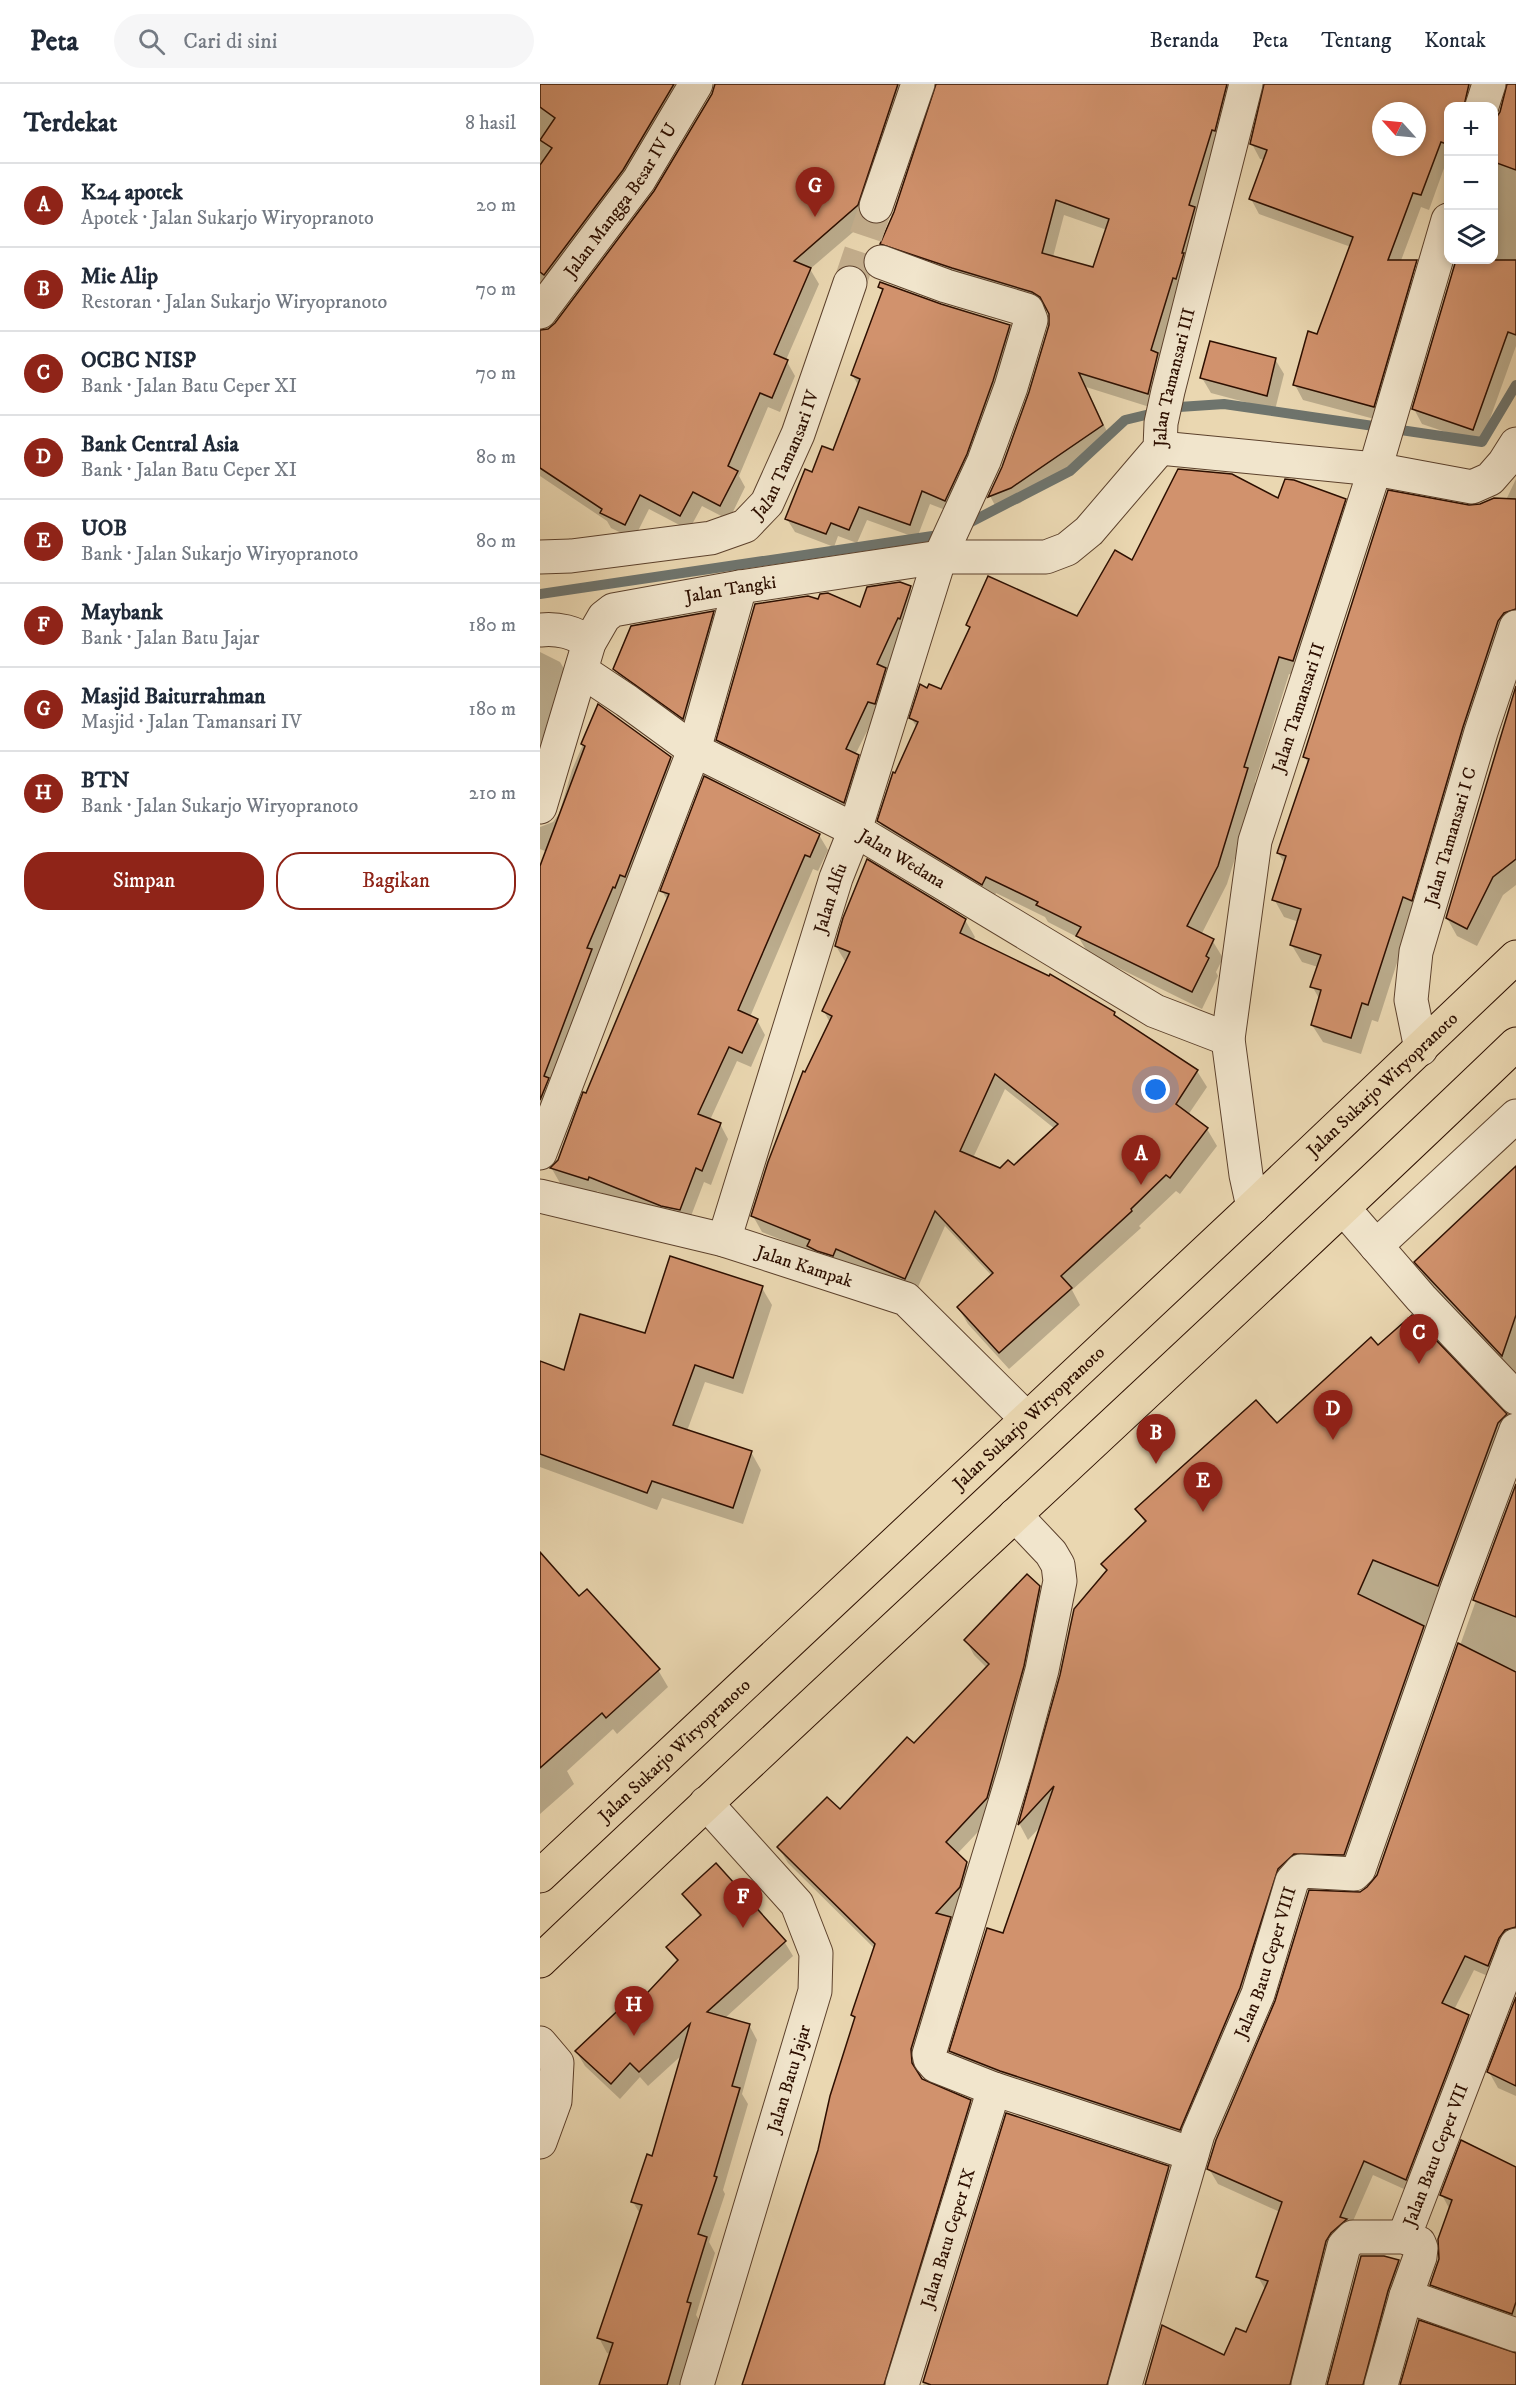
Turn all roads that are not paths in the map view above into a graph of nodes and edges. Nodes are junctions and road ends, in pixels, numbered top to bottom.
1 (696, 84) edge
2 (918, 84) edge
3 (1246, 84) edge
4 (1489, 84) edge
5 (1483, 102) edge
6 (876, 206) tunnel mouth
7 (1444, 237) edge
8 (881, 262) dead end
9 (850, 283) tunnel mouth
10 (540, 312) edge
11 (1160, 435) junction
12 (1382, 444) junction
13 (1516, 444) edge
14 (942, 553) junction
15 (540, 557) edge
16 (740, 587) junction
17 (1516, 627) edge
18 (540, 630) edge
19 (586, 657) junction
20 (694, 750) junction
21 (540, 807) edge
22 (855, 830) junction
23 (1516, 957) edge
24 (1228, 1039) junction
25 (1516, 1044) edge
26 (1421, 1049) junction
27 (1516, 1116) edge
28 (540, 1153) edge
29 (540, 1196) edge
30 (1253, 1207) junction
31 (1344, 1209) junction
32 (724, 1240) junction
33 (1376, 1246) junction
34 (1516, 1398) edge
35 (1026, 1419) junction
36 (1516, 1430) edge
37 (1015, 1515) junction
38 (706, 1803) junction
39 (540, 1876) edge
40 (1516, 1945) edge
41 (540, 1961) edge
42 (540, 2043) edge
43 (994, 2089) junction
44 (540, 2142) edge
45 (1192, 2154) junction
46 (1404, 2237) junction
47 (1406, 2296) junction
48 (1516, 2335) edge
49 (697, 2385) edge
50 (902, 2385) edge
51 (1125, 2385) edge
52 (1308, 2385) edge
53 (1381, 2385) edge

1 - 10 street, Jalan Mangga Besar IV U
2 - 6 street
3 - 11 street, Jalan Tamansari III
4 - 5 street
7 - 12 street, Jalan Tamansari II
8 - 14 street, Jalan Alfu
9 - 15 street, Jalan Tamansari IV
11 - 12 street
11 - 14 street, Jalan Tamansari III
12 - 13 street
12 - 24 street, Jalan Tamansari II
14 - 16 street, Jalan Tangki
14 - 22 street, Jalan Alfu
16 - 19 street, Jalan Tangki
16 - 20 street
17 - 26 street, Jalan Tamansari I C
18 - 19 street
19 - 20 street, Jalan Wedana
19 - 21 street, Jalan Tangki
20 - 22 street, Jalan Wedana
20 - 28 street
22 - 24 street, Jalan Wedana
22 - 32 street, Jalan Alfu
23 - 26 main road, Jalan Sukarjo Wiryopranoto
24 - 30 street, Jalan Tamansari II
25 - 31 main road
26 - 30 main road, Jalan Sukarjo Wiryopranoto
27 - 33 street
29 - 32 street, Jalan Kampak
30 - 35 main road, Jalan Sukarjo Wiryopranoto
31 - 33 street
31 - 37 main road
32 - 35 street, Jalan Kampak
33 - 34 street
35 - 39 main road, Jalan Sukarjo Wiryopranoto
36 - 45 street, Jalan Batu Ceper VIII
37 - 38 main road
37 - 43 street
38 - 41 main road
38 - 49 street, Jalan Batu Jajar
40 - 46 street, Jalan Batu Ceper VII
42 - 44 street
43 - 45 street
43 - 50 street, Jalan Batu Ceper IX
45 - 51 street, Jalan Batu Ceper VIII
46 - 47 street
46 - 52 street, Jalan Batu Ceper VII
47 - 48 street
47 - 53 street

